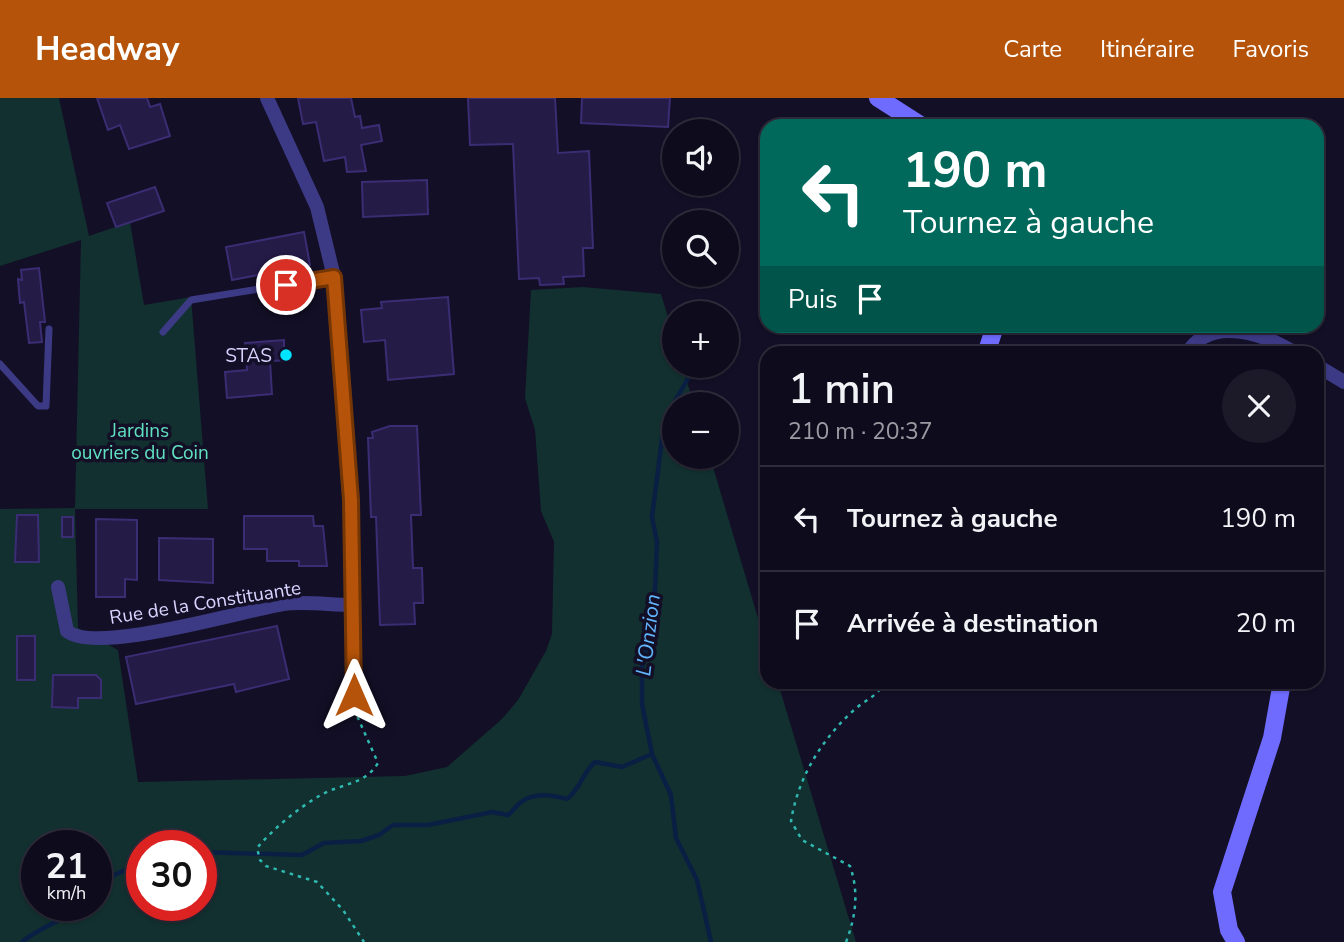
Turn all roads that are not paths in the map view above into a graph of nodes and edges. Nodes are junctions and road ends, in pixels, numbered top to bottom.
1 (267, 98) edge
2 (878, 98) edge
3 (911, 119) edge
4 (334, 277) junction
5 (49, 329) dead end
6 (163, 332) dead end
7 (1212, 333) edge
8 (1243, 333) edge
9 (1192, 346) edge
10 (1276, 346) edge
11 (0, 365) edge
12 (1324, 370) edge
13 (1344, 382) edge
14 (58, 587) dead end
15 (353, 605) junction
16 (1281, 689) edge
17 (354, 695) road end
18 (1237, 942) edge

1 - 4 street
2 - 3 main road
4 - 6 lane
4 - 15 street
5 - 11 lane
7 - 9 street
8 - 10 street
12 - 13 street
14 - 15 street, Rue de la Constituante
15 - 17 street
16 - 18 main road

